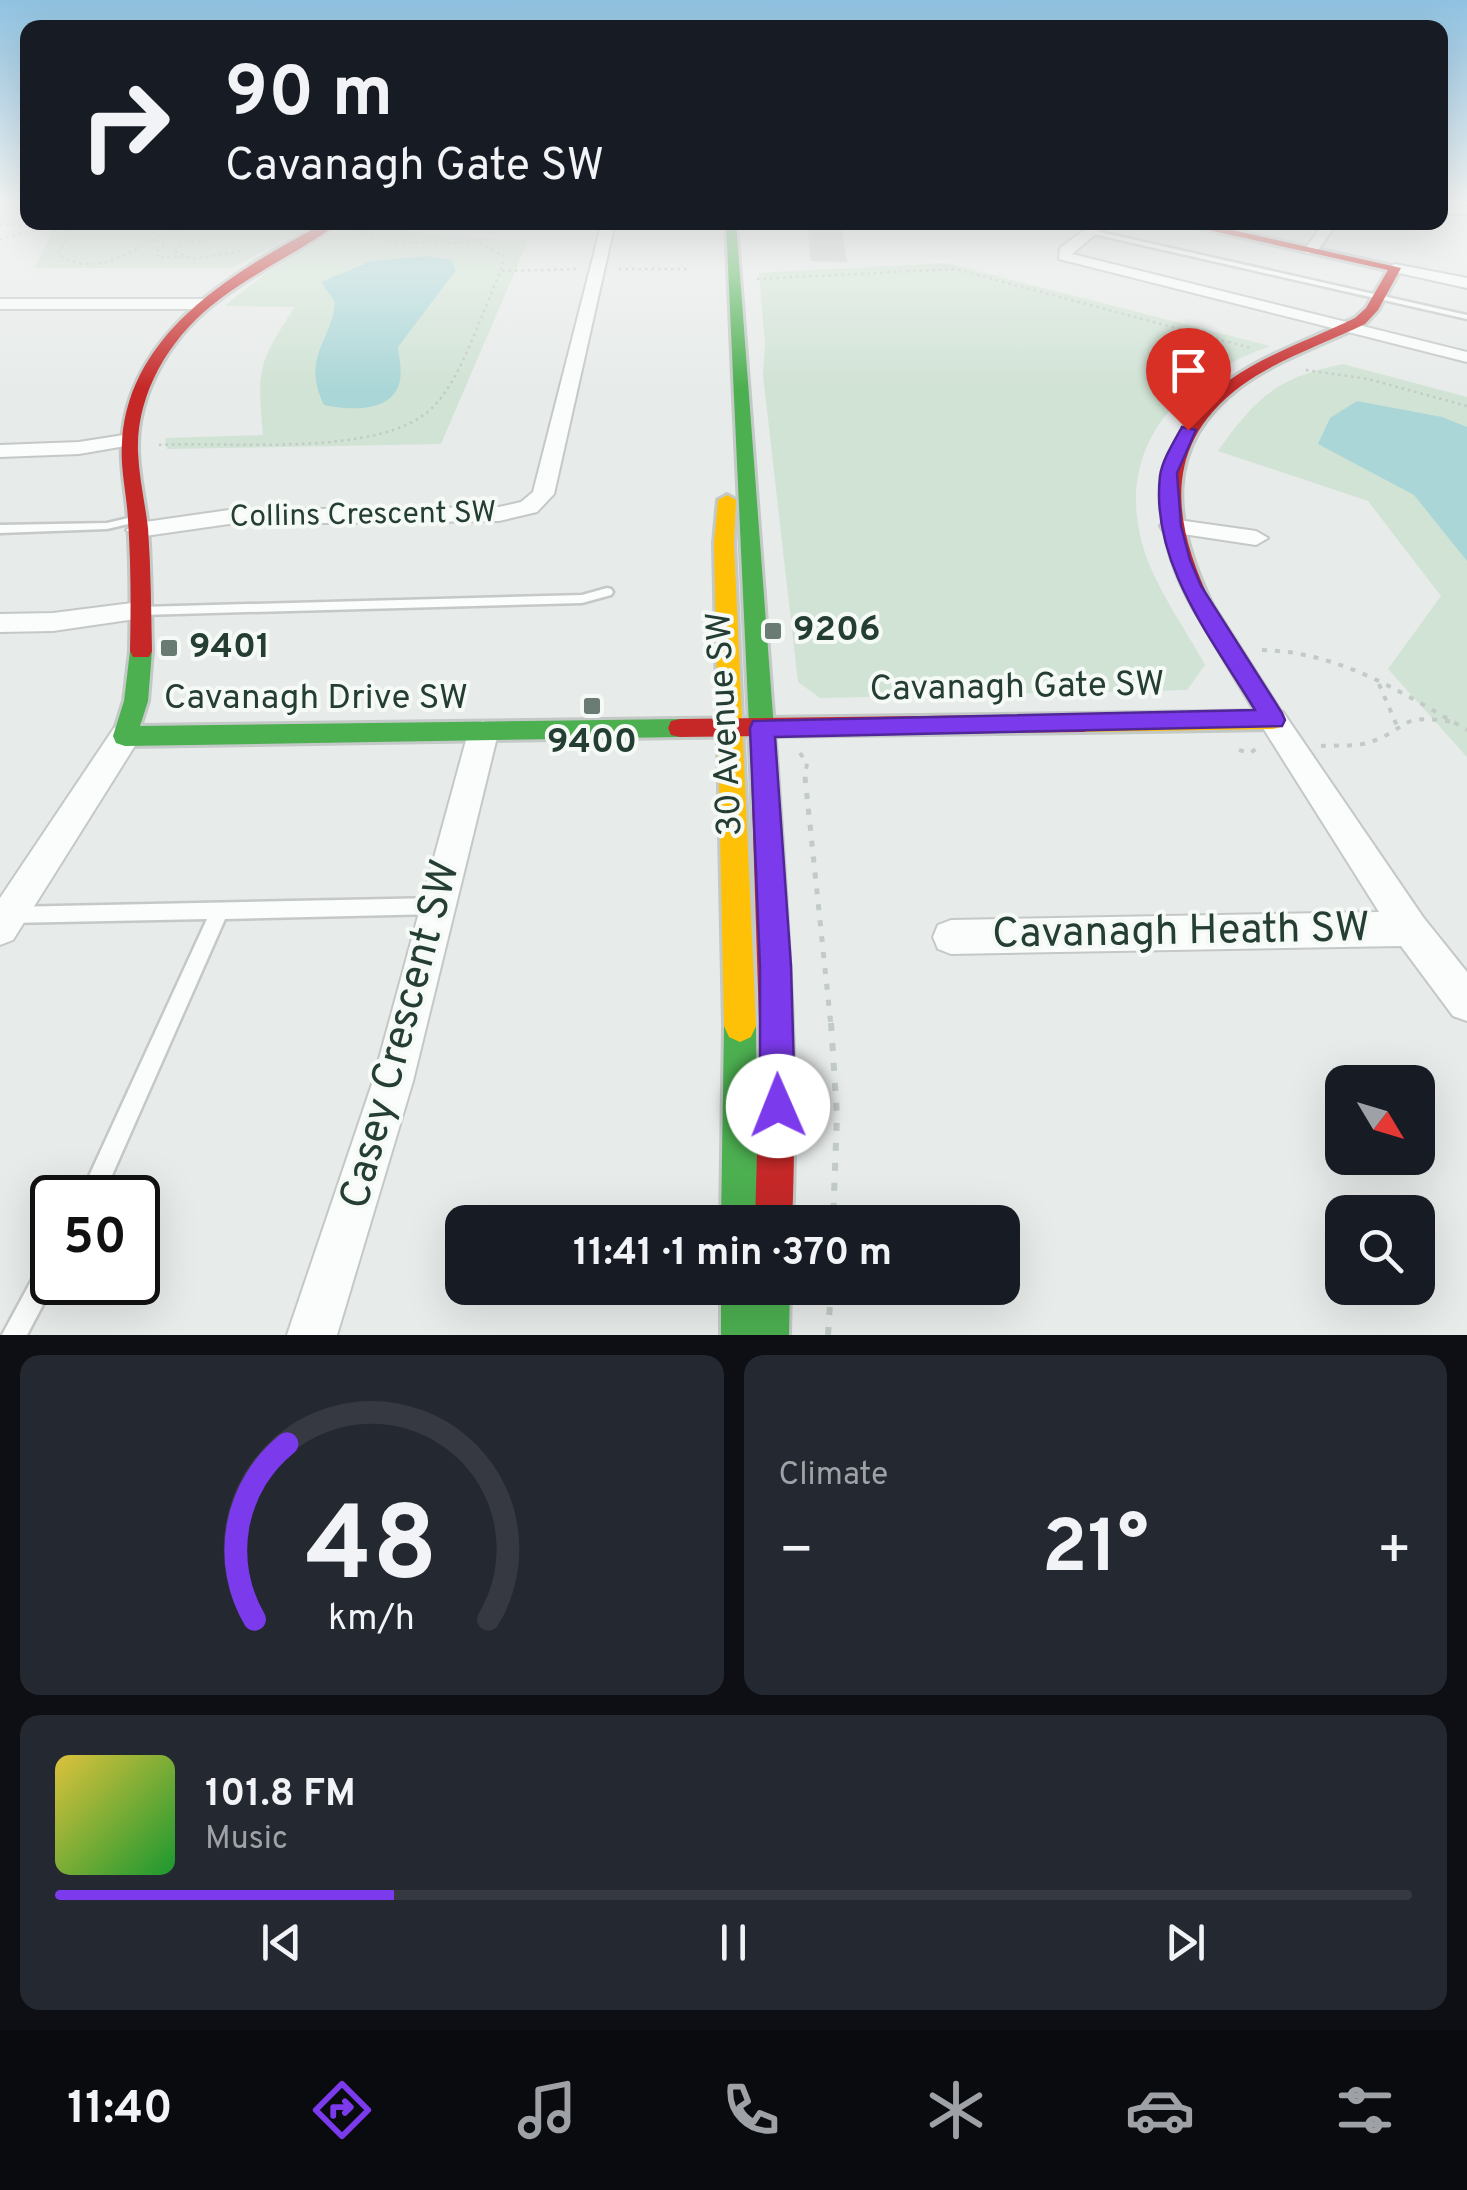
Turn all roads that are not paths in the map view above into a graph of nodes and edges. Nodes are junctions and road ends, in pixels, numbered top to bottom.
1 (261, 264) edge
2 (600, 264) edge
3 (723, 264) edge
4 (735, 264) edge
5 (1097, 264) edge
6 (1245, 264) edge
7 (1378, 264) edge
8 (1395, 268) junction
9 (1467, 283) edge
10 (1379, 297) junction
11 (0, 304) edge
12 (203, 304) junction
13 (1467, 317) edge
14 (1348, 328) junction
15 (1467, 357) edge
16 (140, 443) junction
17 (0, 451) edge
18 (138, 525) junction
19 (1171, 526) junction
20 (0, 528) edge
21 (1256, 538) dead end
22 (607, 592) dead end
23 (140, 611) junction
24 (0, 622) edge
25 (1273, 720) junction
26 (732, 728) junction
27 (762, 728) junction
28 (483, 733) junction
29 (125, 736) junction
30 (439, 906) junction
31 (8, 909) edge
32 (220, 911) junction
33 (1410, 929) junction
34 (952, 937) dead end
35 (1467, 1002) edge
36 (100, 1175) edge
37 (739, 1205) edge
38 (775, 1205) edge
39 (30, 1305) edge
40 (740, 1305) edge
41 (771, 1305) edge
42 (14, 1335) edge
43 (312, 1335) edge
44 (741, 1335) edge
45 (769, 1335) edge

1 - 12 street, Cavanagh Drive SW
2 - 18 street, Collins Crescent SW
3 - 26 street, 30 Avenue SW
4 - 27 street, 30 Avenue SW
5 - 14 street
6 - 10 lane
7 - 8 street
8 - 9 street
8 - 10 street
10 - 13 lane
10 - 14 street
11 - 12 street
12 - 16 street, Cavanagh Drive SW
14 - 15 street
14 - 19 street
16 - 17 street
16 - 18 street, Cavanagh Drive SW
18 - 20 lane
18 - 23 street, Cavanagh Drive SW
19 - 21 street
19 - 25 street
22 - 23 lane
23 - 24 street
23 - 29 street, Cavanagh Drive SW
25 - 27 street, Cavanagh Gate SW
25 - 33 street
26 - 27 street, Cavanagh Drive SW
26 - 28 street, Cavanagh Drive SW
26 - 37 street, 30 Avenue SW
27 - 38 street, 30 Avenue SW
28 - 29 street, Cavanagh Drive SW
28 - 30 street, Casey Crescent SW
29 - 31 street
30 - 32 lane
30 - 43 street, Casey Crescent SW
31 - 32 lane
32 - 36 lane
33 - 34 street, Cavanagh Heath SW
33 - 35 street
39 - 42 lane
40 - 44 street
41 - 45 street

